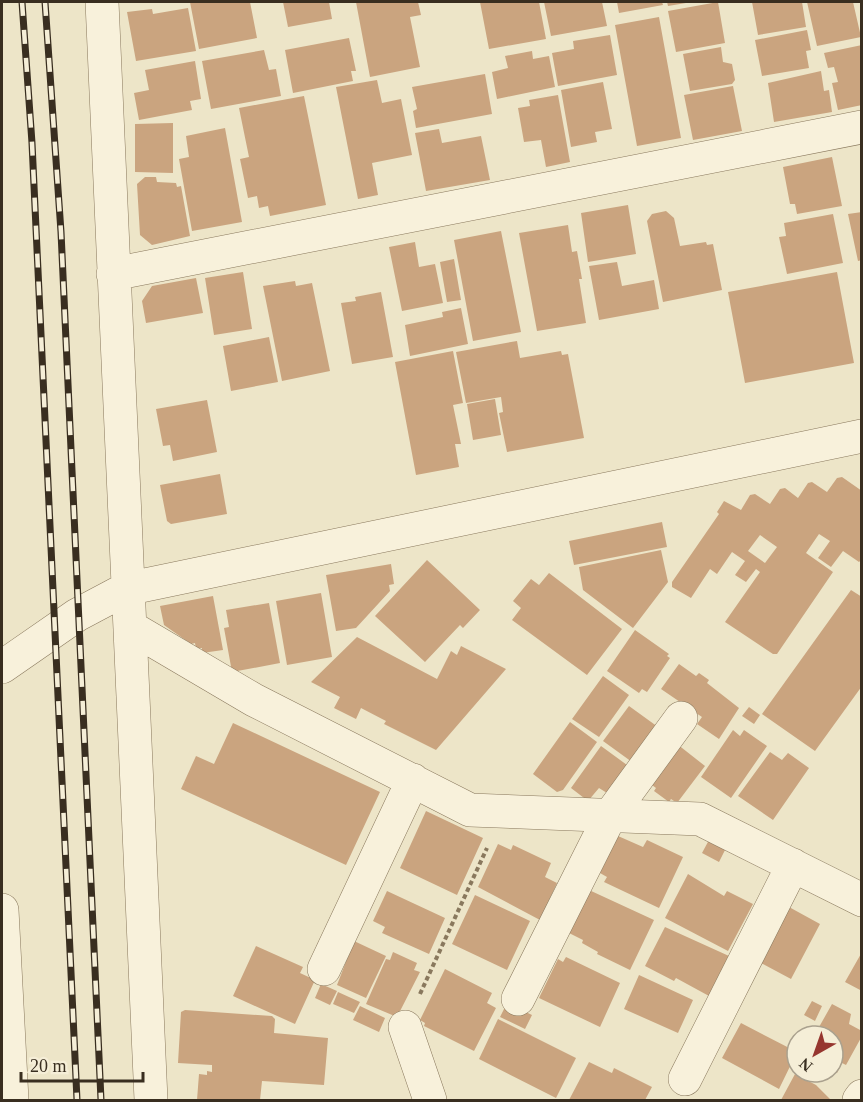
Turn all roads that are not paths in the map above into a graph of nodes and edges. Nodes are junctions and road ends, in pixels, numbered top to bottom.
1 (102, 2) edge
2 (861, 127) edge
3 (113, 274) junction
4 (849, 438) edge
5 (861, 461) edge
6 (126, 590) junction
7 (130, 627) junction
8 (2, 667) edge
9 (681, 718) dead end
10 (413, 780) junction
11 (611, 814) junction
12 (793, 865) junction
13 (861, 900) edge
14 (2, 910) edge
15 (324, 969) dead end
16 (518, 999) dead end
17 (405, 1027) road end
18 (5, 1041) edge
19 (685, 1079) dead end
20 (861, 1096) edge
21 (12, 1101) edge
22 (151, 1101) edge
23 (430, 1101) edge
24 (859, 1101) edge

1 - 3 street
2 - 3 street
3 - 6 street
4 - 5 street
4 - 6 street
6 - 7 street
6 - 8 street
7 - 10 street
7 - 22 street
9 - 11 street
10 - 11 street
10 - 15 street
11 - 12 street
11 - 16 street
12 - 13 street
12 - 19 street
14 - 18 street
17 - 23 street
18 - 21 street
20 - 24 street

